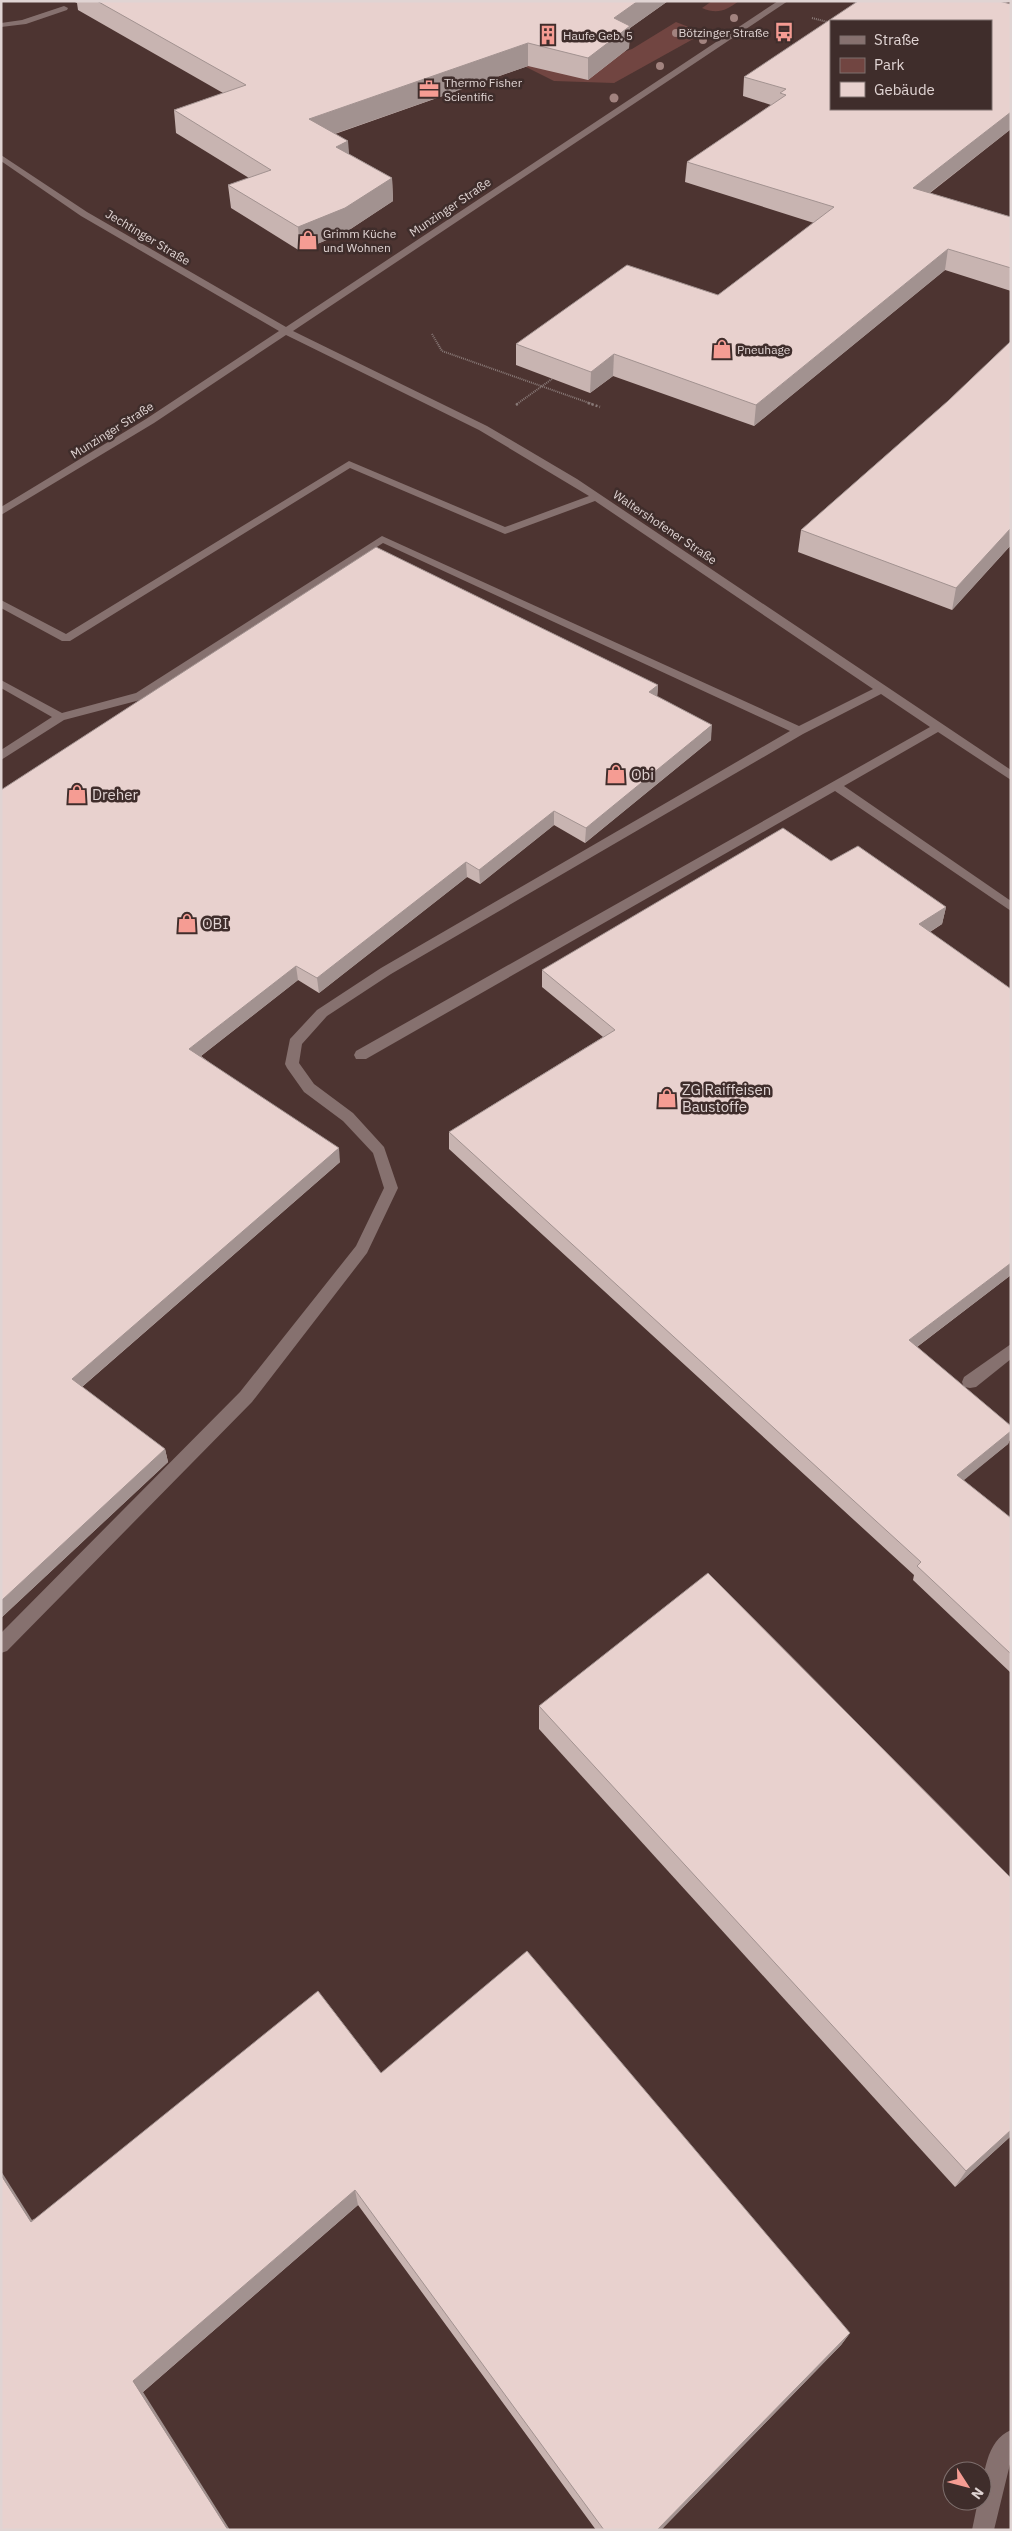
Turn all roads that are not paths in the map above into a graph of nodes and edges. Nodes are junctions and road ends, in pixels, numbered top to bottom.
1 (784, 1) edge
2 (64, 8) dead end
3 (1, 26) edge
4 (1, 157) edge
5 (286, 331) junction
6 (596, 497) junction
7 (1, 512) edge
8 (1, 603) edge
9 (1, 683) edge
10 (882, 689) junction
11 (60, 717) junction
12 (938, 726) junction
13 (799, 731) junction
14 (1, 756) edge
15 (1011, 776) edge
16 (835, 785) junction
17 (1011, 907) edge
18 (361, 1055) dead end
19 (1011, 1350) edge
20 (970, 1382) dead end
21 (1, 1645) edge
22 (1011, 2442) edge
23 (983, 2530) edge

1 - 5 street, Munzinger Straße
2 - 3 street
4 - 5 street, Jechtinger Straße
5 - 6 street, Waltershofener Straße
5 - 7 street, Munzinger Straße
6 - 8 street
6 - 10 street, Waltershofener Straße
9 - 11 street
10 - 12 street, Waltershofener Straße
10 - 13 street
11 - 13 street
11 - 14 street
12 - 15 street, Waltershofener Straße
12 - 16 street
13 - 21 street
16 - 17 street
16 - 18 street
19 - 20 street
22 - 23 street

